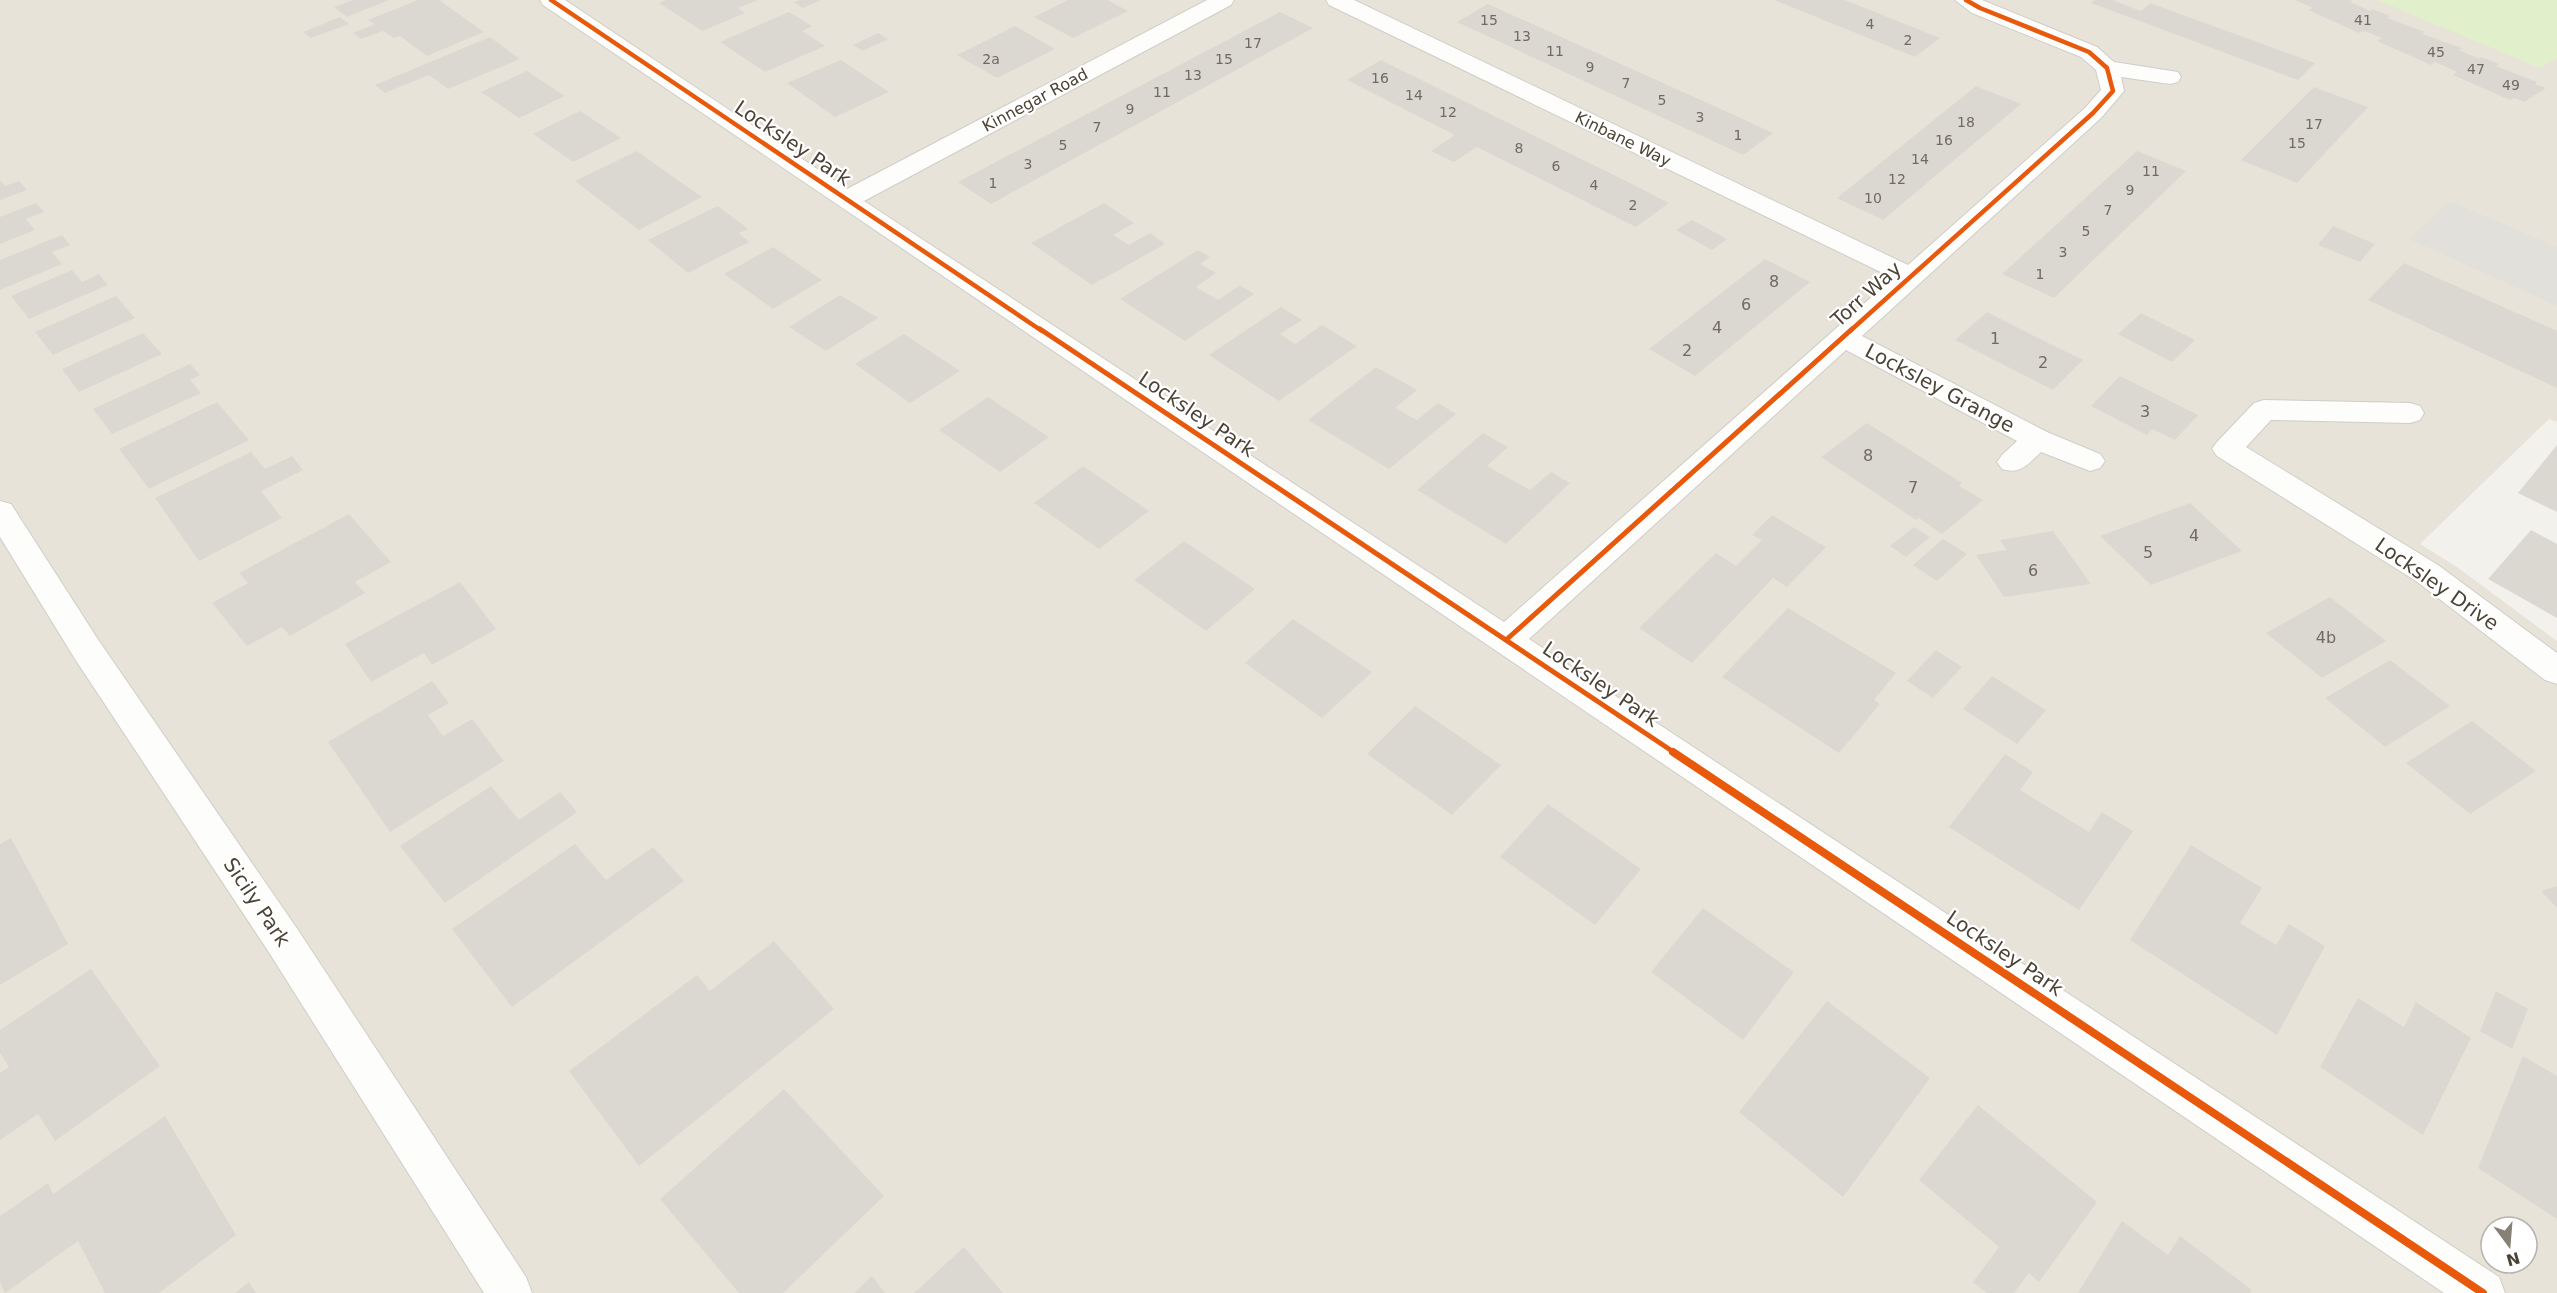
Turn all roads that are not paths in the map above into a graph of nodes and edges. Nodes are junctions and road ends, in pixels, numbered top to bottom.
1 (551, 0) edge
2 (1223, 0) edge
3 (1337, 0) edge
4 (1966, 3) edge
5 (2107, 68) junction
6 (2170, 77) dead end
7 (846, 200) junction
8 (1910, 276) junction
9 (1843, 337) junction
10 (2410, 413) dead end
11 (2037, 438) junction
12 (2090, 461) dead end
13 (2012, 462) dead end
14 (0, 512) edge
15 (1506, 640) junction
16 (2557, 671) edge
17 (510, 1293) edge
18 (2483, 1293) edge

1 - 7 street, Locksley Park
2 - 7 street, Kinnegar Road
3 - 8 street, Kinbane Way
4 - 5 street
5 - 6 street
5 - 8 street, Torr Way
7 - 15 street, Locksley Park
8 - 9 street, Torr Way
9 - 11 street, Locksley Grange
9 - 15 street, Torr Way
10 - 16 street, Locksley Drive
11 - 12 street, Locksley Grange
11 - 13 street, Locksley Grange
14 - 17 street, Sicily Park
15 - 18 street, Locksley Park

